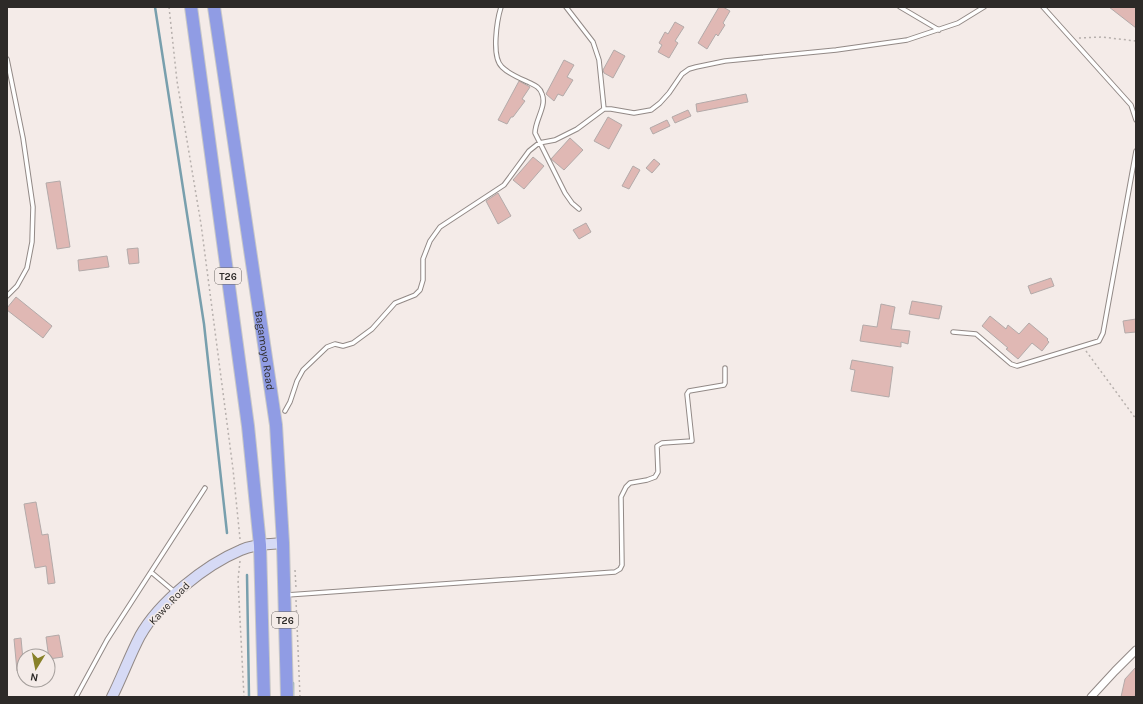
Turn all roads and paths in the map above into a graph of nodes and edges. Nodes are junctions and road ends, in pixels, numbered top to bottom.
1 (169, 7) edge
2 (192, 7) edge
3 (214, 7) edge
4 (501, 7) edge
5 (566, 7) edge
6 (900, 7) edge
7 (984, 7) edge
8 (1043, 7) edge
9 (939, 30) junction
10 (1071, 38) junction
11 (1136, 41) edge
12 (7, 59) edge
13 (604, 109) junction
14 (1136, 120) edge
15 (539, 143) junction
16 (1136, 151) edge
17 (579, 209) dead end
18 (7, 296) edge
19 (953, 332) dead end
20 (1082, 347) junction
21 (725, 368) dead end
22 (285, 411) dead end
23 (1136, 419) edge
24 (205, 488) dead end
25 (283, 543) junction
26 (260, 545) junction
27 (241, 550) junction
28 (151, 572) junction
29 (176, 593) junction
30 (284, 595) junction
31 (1136, 650) edge
32 (76, 697) edge
33 (112, 697) edge
34 (244, 697) edge
35 (264, 697) edge
36 (287, 697) edge
37 (1091, 697) edge

1 - 27 path
2 - 26 highway, T26
3 - 25 highway, Bagamoyo Road / T26
4 - 15 lane
5 - 13 lane
6 - 9 lane
7 - 9 lane
8 - 10 lane
9 - 13 lane
10 - 11 path
10 - 14 lane
12 - 18 lane
13 - 15 lane
15 - 17 lane
15 - 22 lane
16 - 20 lane
19 - 20 lane
20 - 23 path
21 - 30 lane
24 - 28 lane
25 - 26 main road, Kawe Road
25 - 30 highway, Bagamoyo Road / T26
26 - 27 main road, Kawe Road
26 - 35 highway, T26
27 - 29 main road, Kawe Road
27 - 34 path
28 - 29 lane
28 - 32 lane
29 - 33 main road, Kawe Road
30 - 36 highway, Bagamoyo Road / T26
31 - 37 street

